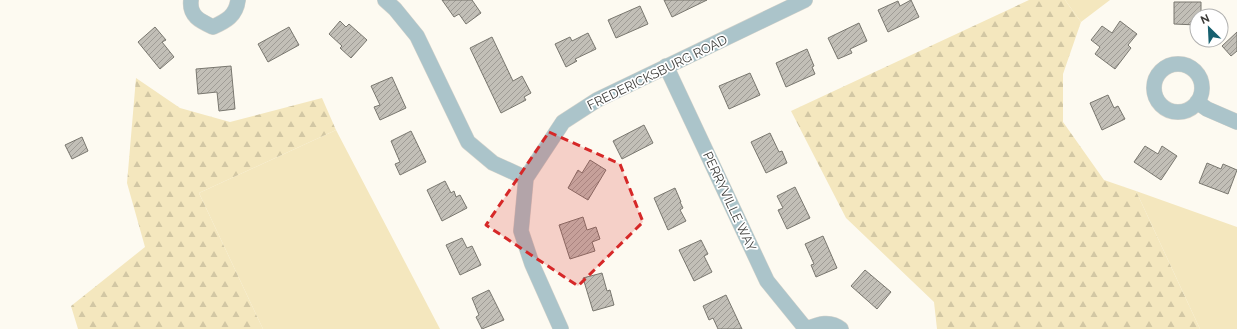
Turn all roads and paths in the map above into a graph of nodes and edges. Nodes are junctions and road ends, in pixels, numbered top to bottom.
1 (191, 0) edge
2 (238, 0) edge
3 (385, 0) edge
4 (805, 0) edge
5 (666, 66) junction
6 (1197, 102) dead end
7 (1237, 122) edge
8 (526, 178) junction
9 (561, 329) edge
10 (806, 329) edge
11 (841, 329) edge

1 - 2 street
3 - 8 street
4 - 5 street, FREDERICKSBURG ROAD
5 - 8 street, FREDERICKSBURG ROAD
5 - 10 street, PERRYVILLE WAY
6 - 7 street
8 - 9 street, FREDERICKSBURG ROAD
10 - 11 street, PERRYVILLE WAY

